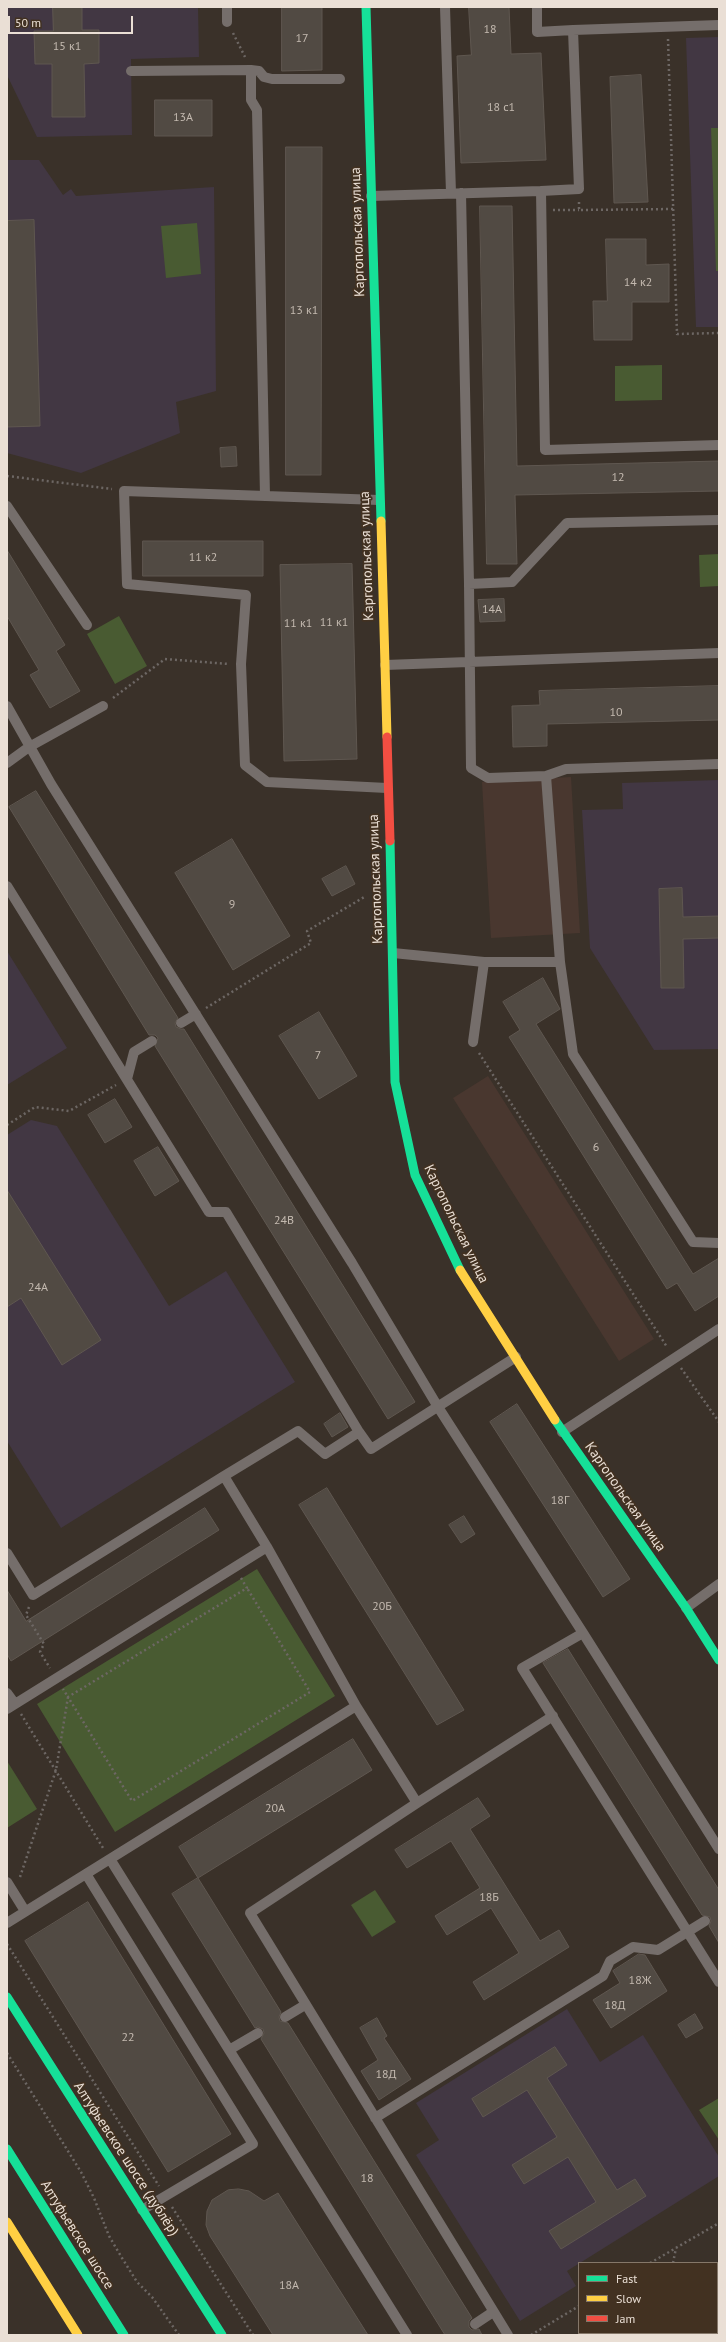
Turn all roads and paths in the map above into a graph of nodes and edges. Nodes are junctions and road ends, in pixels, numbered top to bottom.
1 (227, 7) edge
2 (366, 7) edge
3 (446, 7) edge
4 (537, 7) edge
5 (227, 22) joint
6 (719, 25) edge
7 (667, 27) junction
8 (573, 30) junction
9 (251, 70) junction
10 (132, 71) dead end
11 (340, 79) dead end
12 (579, 190) junction
13 (541, 191) junction
14 (456, 193) junction
15 (371, 196) junction
16 (674, 209) junction
17 (579, 210) junction
18 (541, 211) junction
19 (719, 333) edge
20 (719, 445) edge
21 (7, 476) edge
22 (124, 491) junction
23 (265, 496) junction
24 (379, 500) junction
25 (7, 506) edge
26 (719, 520) edge
27 (469, 584) junction
28 (87, 625) dead end
29 (719, 653) edge
30 (471, 662) junction
31 (241, 664) junction
32 (385, 665) junction
33 (7, 706) edge
34 (103, 706) joint
35 (29, 747) junction
36 (7, 763) edge
37 (719, 764) edge
38 (546, 776) junction
39 (387, 788) junction
40 (7, 886) edge
41 (366, 896) dead end
42 (393, 953) junction
43 (484, 962) junction
44 (560, 962) junction
45 (196, 1014) junction
46 (181, 1023) dead end
47 (152, 1041) dead end
48 (473, 1042) joint
49 (127, 1079) junction
50 (7, 1125) edge
51 (719, 1243) edge
52 (719, 1329) edge
53 (516, 1357) junction
54 (674, 1357) junction
55 (438, 1408) junction
56 (719, 1422) edge
57 (359, 1432) junction
58 (562, 1432) junction
59 (224, 1476) junction
60 (267, 1547) junction
61 (7, 1553) edge
62 (235, 1568) junction
63 (719, 1584) edge
64 (247, 1588) junction
65 (32, 1595) junction
66 (686, 1608) junction
67 (583, 1633) junction
68 (719, 1660) edge
69 (57, 1678) junction
70 (7, 1693) edge
71 (68, 1697) junction
72 (11, 1706) edge
73 (356, 1706) junction
74 (553, 1716) junction
75 (56, 1770) junction
76 (418, 1803) junction
77 (719, 1849) edge
78 (110, 1859) junction
79 (86, 1874) junction
80 (7, 1882) edge
81 (14, 1894) junction
82 (25, 1911) junction
83 (705, 1921) dead end
84 (7, 1923) edge
85 (688, 1932) junction
86 (7, 1944) edge
87 (719, 1982) edge
88 (7, 1997) edge
89 (305, 2005) junction
90 (285, 2017) dead end
91 (258, 2033) dead end
92 (229, 2050) junction
93 (7, 2053) edge
94 (375, 2118) junction
95 (7, 2149) edge
96 (166, 2196) junction
97 (142, 2210) junction
98 (7, 2222) edge
99 (719, 2223) edge
100 (676, 2248) junction
101 (652, 2262) edge
102 (673, 2262) edge
103 (578, 2307) edge
104 (493, 2312) junction
105 (475, 2324) dead end
106 (78, 2335) edge
107 (124, 2335) edge
108 (179, 2335) edge
109 (222, 2335) edge
110 (253, 2335) edge
111 (407, 2335) edge
112 (508, 2335) edge
113 (531, 2335) edge

1 - 5 lane
2 - 15 street, Каргопольская улица
3 - 14 lane
4 - 8 lane
5 - 9 path
6 - 7 lane
7 - 8 lane
7 - 16 path
8 - 12 lane
9 - 10 lane
9 - 11 lane
9 - 23 lane
12 - 13 lane
12 - 17 path
13 - 14 lane
13 - 18 lane
14 - 15 lane
14 - 27 lane
15 - 24 street, Каргопольская улица
16 - 17 path
16 - 19 path
17 - 18 path
18 - 20 lane
21 - 22 path
22 - 23 lane
22 - 31 lane
23 - 24 lane
24 - 32 street, Каргопольская улица
25 - 28 lane
26 - 27 lane
27 - 30 lane
29 - 30 lane
30 - 32 lane
30 - 38 lane
31 - 34 path
31 - 39 lane
32 - 39 street, Каргопольская улица
33 - 35 lane
34 - 35 lane
35 - 36 lane
35 - 45 lane
37 - 38 lane
38 - 44 lane
39 - 42 street, Каргопольская улица
40 - 49 lane
41 - 45 path
42 - 43 lane
42 - 53 street, Каргопольская улица
43 - 44 lane
43 - 48 lane
44 - 51 lane
45 - 46 lane
45 - 55 lane
47 - 49 lane
48 - 54 path
49 - 50 path
49 - 57 lane
52 - 54 lane
53 - 55 lane
53 - 58 street, Каргопольская улица
54 - 56 path
54 - 58 lane
55 - 57 lane
55 - 67 lane
57 - 59 lane
58 - 66 street, Каргопольская улица
59 - 60 lane
59 - 65 lane
60 - 62 lane
60 - 73 lane
61 - 65 lane
62 - 64 path
62 - 69 lane
63 - 66 lane
64 - 71 path
64 - 71 path
65 - 69 path
66 - 68 street, Каргопольская улица
67 - 74 lane
67 - 77 lane
69 - 71 path
69 - 72 lane
70 - 72 lane
71 - 75 path
72 - 75 path
73 - 76 lane
73 - 78 lane
74 - 76 lane
74 - 85 lane
75 - 78 path
75 - 81 path
76 - 89 lane
78 - 79 lane
78 - 92 lane
79 - 82 lane
79 - 96 lane
80 - 81 lane
81 - 82 lane
82 - 84 lane
83 - 85 lane
85 - 87 lane
85 - 94 lane
86 - 96 path
88 - 97 street, Алтуфьевское шоссе (дублёр)
89 - 90 lane
89 - 94 lane
91 - 92 lane
92 - 111 lane
93 - 108 path
94 - 104 lane
95 - 107 street, Алтуфьевское шоссе
96 - 97 lane
96 - 110 path
97 - 109 street, Алтуфьевское шоссе (дублёр)
98 - 106 street
99 - 100 path
100 - 101 path
100 - 102 path
103 - 113 path
104 - 105 lane
104 - 112 lane

